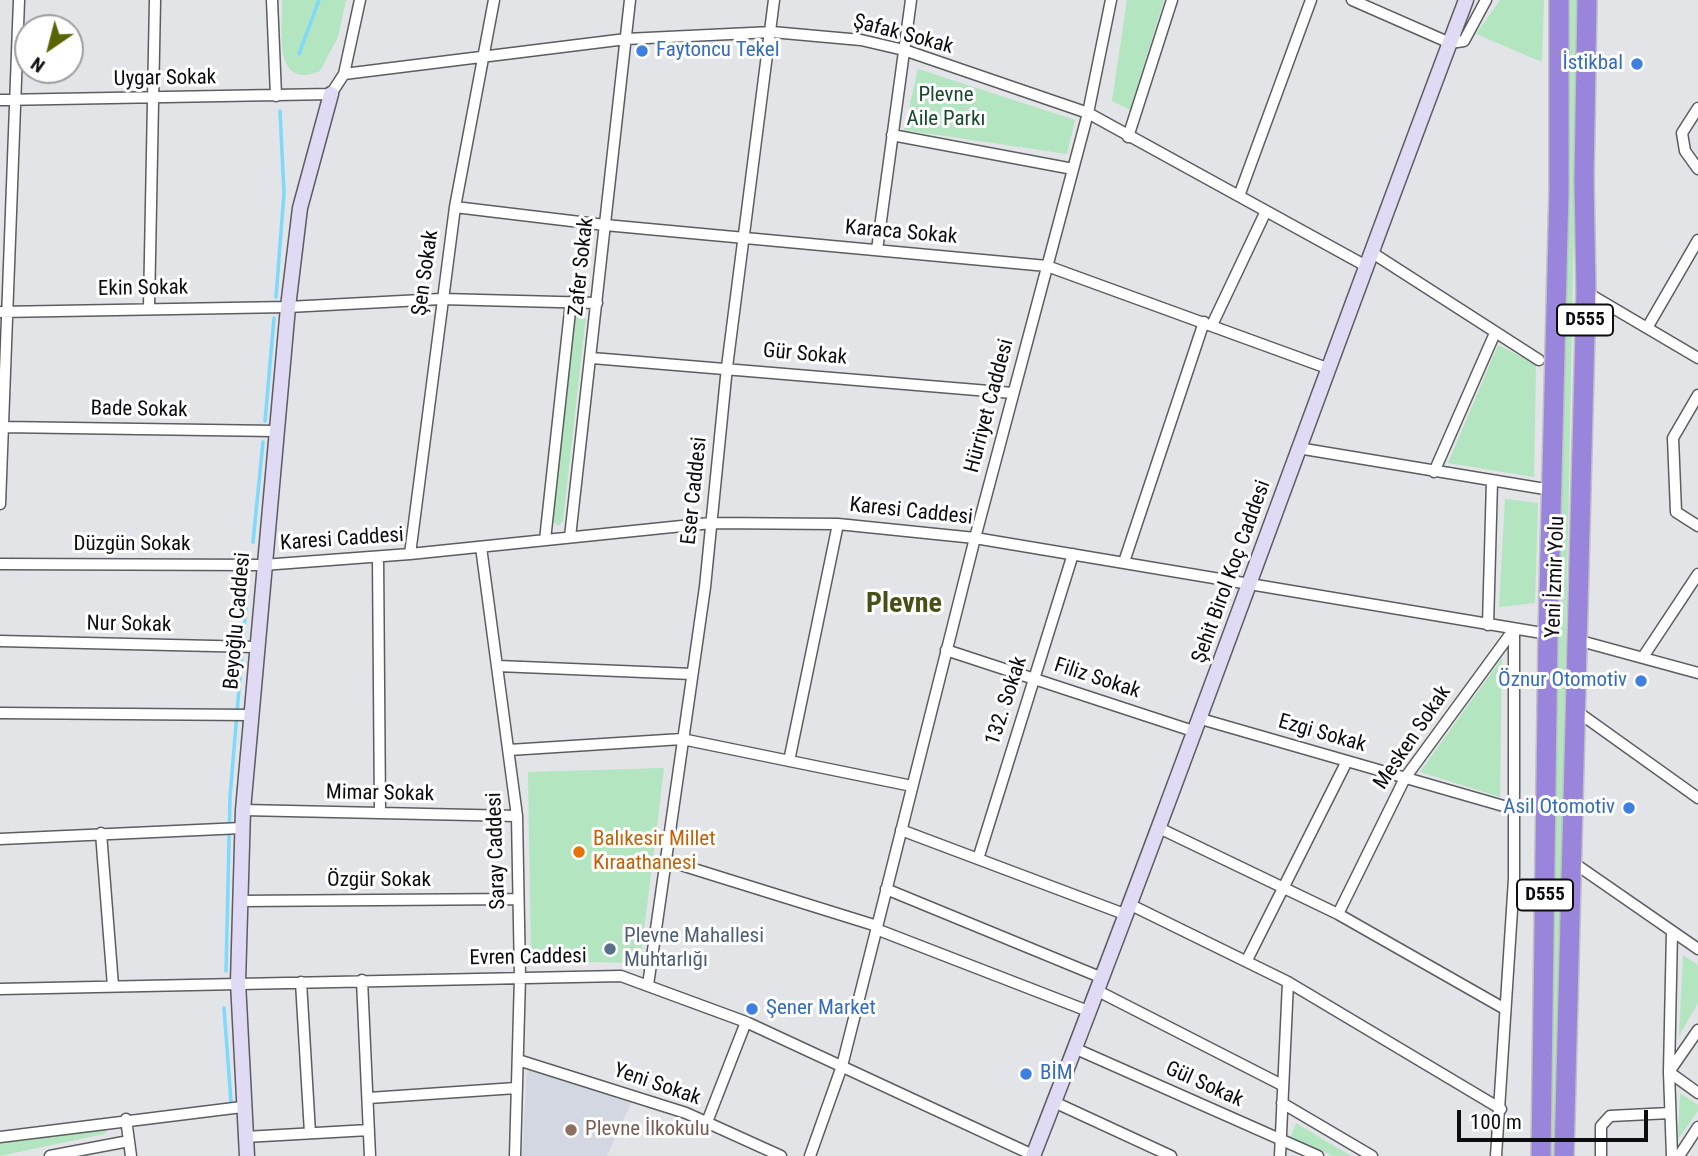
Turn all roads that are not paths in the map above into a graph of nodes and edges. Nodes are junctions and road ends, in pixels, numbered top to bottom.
1 (19, 0) edge
2 (155, 0) edge
3 (272, 0) edge
4 (360, 0) edge
5 (494, 0) edge
6 (630, 0) edge
7 (775, 0) edge
8 (911, 0) edge
9 (1111, 0) edge
10 (1172, 0) edge
11 (1311, 0) edge
12 (1352, 0) edge
13 (1466, 0) edge
14 (1486, 0) edge
15 (1559, 0) edge
16 (1587, 0) edge
17 (772, 32) junction
18 (626, 39) junction
19 (1450, 43) junction
20 (904, 50) junction
21 (482, 57) junction
22 (344, 74) junction
23 (331, 94) junction
24 (276, 96) junction
25 (15, 99) junction
26 (155, 99) junction
27 (0, 100) edge
28 (1698, 108) edge
29 (1088, 113) junction
30 (892, 135) junction
31 (1128, 137) junction
32 (1073, 169) junction
33 (1698, 169) edge
34 (1239, 196) junction
35 (455, 207) junction
36 (1266, 211) junction
37 (605, 225) junction
38 (743, 238) junction
39 (1698, 240) edge
40 (877, 250) junction
41 (1371, 252) junction
42 (1047, 266) junction
43 (1366, 267) junction
44 (1586, 292) junction
45 (441, 299) junction
46 (571, 302) junction
47 (597, 303) junction
48 (149, 307) junction
49 (288, 307) junction
50 (4, 312) edge
51 (1208, 324) junction
52 (1647, 328) junction
53 (1495, 333) junction
54 (593, 358) junction
55 (1698, 358) edge
56 (1539, 360) dead end
57 (727, 367) junction
58 (1327, 368) junction
59 (1013, 393) junction
60 (1698, 395) edge
61 (1695, 409) edge
62 (3, 426) junction
63 (275, 431) junction
64 (1298, 448) junction
65 (1434, 472) junction
66 (1492, 481) junction
67 (1551, 490) junction
68 (0, 503) edge
69 (711, 523) junction
70 (838, 524) junction
71 (1698, 526) edge
72 (570, 537) junction
73 (975, 538) junction
74 (545, 540) junction
75 (481, 547) junction
76 (411, 554) junction
77 (1073, 555) junction
78 (378, 557) junction
79 (1124, 562) junction
80 (0, 564) edge
81 (263, 565) junction
82 (1698, 574) edge
83 (1250, 585) junction
84 (1488, 625) junction
85 (1514, 629) junction
86 (1548, 634) junction
87 (1577, 640) junction
88 (0, 641) edge
89 (253, 647) junction
90 (946, 650) junction
91 (1643, 657) junction
92 (498, 666) junction
93 (1698, 673) edge
94 (692, 674) junction
95 (1035, 679) junction
96 (1576, 710) junction
97 (0, 713) edge
98 (247, 715) junction
99 (1198, 726) junction
100 (682, 739) junction
101 (509, 750) junction
102 (789, 761) junction
103 (1347, 761) junction
104 (1405, 778) junction
105 (912, 786) junction
106 (1698, 798) edge
107 (1514, 809) junction
108 (243, 810) junction
109 (380, 813) junction
110 (517, 816) junction
111 (239, 828) junction
112 (1159, 828) junction
113 (901, 830) junction
114 (101, 833) junction
115 (0, 839) edge
116 (978, 859) junction
117 (665, 860) junction
118 (1571, 861) junction
119 (1285, 887) junction
120 (886, 889) junction
121 (518, 899) junction
122 (239, 901) junction
123 (1129, 910) junction
124 (1338, 914) junction
125 (876, 928) junction
126 (1672, 931) junction
127 (1698, 949) edge
128 (1247, 960) junction
129 (520, 977) junction
130 (362, 980) junction
131 (238, 982) junction
132 (301, 982) junction
133 (1288, 982) junction
134 (1098, 983) junction
135 (648, 985) junction
136 (113, 986) junction
137 (0, 989) edge
138 (1505, 1009) junction
139 (1088, 1011) junction
140 (746, 1022) junction
141 (1698, 1030) edge
142 (1074, 1048) junction
143 (518, 1060) junction
144 (842, 1066) junction
145 (1669, 1072) junction
146 (1282, 1085) junction
147 (516, 1088) junction
148 (1698, 1093) edge
149 (369, 1098) junction
150 (1054, 1102) junction
151 (1282, 1103) junction
152 (242, 1107) junction
153 (1501, 1109) junction
154 (1670, 1113) junction
155 (126, 1119) junction
156 (707, 1122) junction
157 (1698, 1128) edge
158 (369, 1130) junction
159 (310, 1133) junction
160 (0, 1137) edge
161 (245, 1137) junction
162 (129, 1141) junction
163 (1281, 1141) junction
164 (50, 1156) edge
165 (131, 1156) edge
166 (247, 1156) edge
167 (370, 1156) edge
168 (508, 1156) edge
169 (515, 1156) edge
170 (781, 1156) edge
171 (810, 1156) edge
172 (1034, 1156) edge
173 (1171, 1156) edge
174 (1280, 1156) edge
175 (1318, 1156) edge
176 (1372, 1156) edge
177 (1496, 1156) edge
178 (1541, 1156) edge
179 (1564, 1156) edge
180 (1601, 1156) edge
181 (1672, 1156) edge
182 (1679, 1156) edge

1 - 25 street
2 - 26 street
3 - 24 street
4 - 22 street
5 - 21 street, Şen Sokak
6 - 18 street, Zafer Sokak
7 - 17 street, Eser Caddesi
8 - 20 street
9 - 29 street, Hürriyet Caddesi
10 - 31 street
11 - 34 street
12 - 19 street
13 - 19 main road, Şehit Birol Koç Caddesi
14 - 19 street
15 - 67 highway, Yeni İzmir Yolu / D555
16 - 44 highway, Yeni İzmir Yolu / D555
17 - 18 street, Şafak Sokak
17 - 20 street, Şafak Sokak
17 - 38 street, Eser Caddesi
18 - 21 street, Şafak Sokak
18 - 37 street, Zafer Sokak
19 - 41 main road, Şehit Birol Koç Caddesi
20 - 29 street, Şafak Sokak
20 - 30 street
21 - 22 street, Şafak Sokak
21 - 35 street, Şen Sokak
22 - 23 street
23 - 24 street, Uygar Sokak
23 - 49 main road, Beyoğlu Caddesi
24 - 26 street, Uygar Sokak
25 - 26 street, Uygar Sokak
25 - 27 street, Uygar Sokak
25 - 50 street
26 - 48 street
28 - 33 street
29 - 31 street, Şafak Sokak
29 - 32 street, Hürriyet Caddesi
30 - 32 street
30 - 40 street
31 - 34 street, Şafak Sokak
32 - 42 street, Hürriyet Caddesi
34 - 36 street, Şafak Sokak
35 - 37 street, Karaca Sokak
35 - 45 street, Şen Sokak
36 - 43 street, Şafak Sokak
36 - 51 street
37 - 38 street, Karaca Sokak
37 - 47 street, Zafer Sokak
38 - 40 street, Karaca Sokak
38 - 57 street, Eser Caddesi
39 - 52 street
40 - 42 street, Karaca Sokak
41 - 43 main road, Şehit Birol Koç Caddesi
41 - 53 street
42 - 51 street, Karaca Sokak
42 - 59 street, Hürriyet Caddesi
43 - 58 main road, Şehit Birol Koç Caddesi
44 - 52 street
44 - 87 highway, Yeni İzmir Yolu / D555
45 - 46 street, Ekin Sokak
45 - 49 street, Ekin Sokak
45 - 76 street, Şen Sokak
46 - 47 street, Ekin Sokak
46 - 74 street
47 - 54 street, Zafer Sokak
48 - 49 street, Ekin Sokak
48 - 50 street, Ekin Sokak
49 - 63 main road, Beyoğlu Caddesi
50 - 62 street
51 - 58 street, Karaca Sokak
51 - 79 street
52 - 55 street
53 - 56 street
53 - 65 street
54 - 57 street, Gür Sokak
54 - 72 street, Zafer Sokak
57 - 59 street, Gür Sokak
57 - 69 street, Eser Caddesi
58 - 64 main road, Şehit Birol Koç Caddesi
59 - 73 street, Hürriyet Caddesi
60 - 61 street
61 - 71 street
62 - 63 street, Bade Sokak
62 - 68 street
63 - 81 main road, Beyoğlu Caddesi
64 - 65 street
64 - 83 main road, Şehit Birol Koç Caddesi
65 - 66 street
66 - 67 street
66 - 84 street
67 - 86 highway, Yeni İzmir Yolu / D555
69 - 70 street, Karesi Caddesi
69 - 72 street, Karesi Caddesi
69 - 94 street, Eser Caddesi
70 - 73 street, Karesi Caddesi
70 - 102 street
72 - 74 street, Karesi Caddesi
73 - 77 street, Karesi Caddesi
73 - 90 street, Hürriyet Caddesi
74 - 75 street, Karesi Caddesi
75 - 76 street, Karesi Caddesi
75 - 92 street, Saray Caddesi
76 - 78 street, Karesi Caddesi
77 - 79 street, Karesi Caddesi
77 - 95 street, 132. Sokak
78 - 81 street, Karesi Caddesi
78 - 109 street
79 - 83 street, Karesi Caddesi
80 - 81 street, Düzgün Sokak
81 - 89 main road, Beyoğlu Caddesi
82 - 91 street
83 - 84 street, Karesi Caddesi
83 - 99 main road, Şehit Birol Koç Caddesi
84 - 85 street, Karesi Caddesi
85 - 86 street, Karesi Caddesi
85 - 104 street, Mesken Sokak
85 - 107 street
86 - 178 highway, Yeni İzmir Yolu / D555
87 - 91 street
87 - 96 highway, Yeni İzmir Yolu / D555
88 - 89 street, Nur Sokak
89 - 98 main road, Beyoğlu Caddesi
90 - 95 street, Filiz Sokak
90 - 105 street, Hürriyet Caddesi
91 - 93 street
92 - 94 street
92 - 101 street, Saray Caddesi
94 - 100 street, Eser Caddesi
95 - 99 street, Filiz Sokak
95 - 116 street, 132. Sokak
96 - 106 street
96 - 118 highway, Yeni İzmir Yolu / D555
97 - 98 street
98 - 108 main road, Beyoğlu Caddesi
99 - 103 street, Ezgi Sokak
99 - 112 main road, Şehit Birol Koç Caddesi
100 - 101 street
100 - 102 street
100 - 117 street, Eser Caddesi
101 - 110 street, Saray Caddesi
102 - 105 street
103 - 104 street, Ezgi Sokak
103 - 119 street
104 - 107 street, Ezgi Sokak
104 - 124 street, Mesken Sokak
105 - 113 street, Hürriyet Caddesi
107 - 138 street
108 - 109 street, Mimar Sokak
108 - 111 main road, Beyoğlu Caddesi
109 - 110 street, Mimar Sokak
110 - 121 street, Saray Caddesi
111 - 114 street
111 - 122 main road, Beyoğlu Caddesi
112 - 119 street
112 - 123 main road, Şehit Birol Koç Caddesi
113 - 116 street
113 - 120 street, Hürriyet Caddesi
114 - 115 street
114 - 136 street
116 - 123 street
117 - 125 street
117 - 135 street, Eser Caddesi
118 - 126 street
118 - 179 highway, Yeni İzmir Yolu / D555
119 - 124 street
119 - 128 street
120 - 125 street, Hürriyet Caddesi
120 - 134 street
121 - 122 street, Özgür Sokak
121 - 129 street, Saray Caddesi
122 - 131 main road, Beyoğlu Caddesi
123 - 128 street
123 - 134 main road, Şehit Birol Koç Caddesi
124 - 138 street
125 - 139 street
125 - 144 street, Hürriyet Caddesi
126 - 127 street
126 - 145 street
128 - 133 street
129 - 130 street, Evren Caddesi
129 - 135 street, Evren Caddesi
129 - 143 street, Saray Caddesi
130 - 132 street, Evren Caddesi
130 - 149 street
131 - 132 street, Evren Caddesi
131 - 136 street, Evren Caddesi
131 - 152 main road, Beyoğlu Caddesi
132 - 159 street
133 - 146 street
133 - 153 street
134 - 139 main road, Şehit Birol Koç Caddesi
134 - 146 street
135 - 140 street, Evren Caddesi
136 - 137 street, Evren Caddesi
138 - 153 street
139 - 142 main road, Şehit Birol Koç Caddesi
140 - 144 street, Evren Caddesi
140 - 156 street
141 - 145 street
142 - 150 main road, Şehit Birol Koç Caddesi
142 - 163 street, Gül Sokak
143 - 147 street, Saray Caddesi
143 - 156 street, Yeni Sokak
144 - 171 street, Hürriyet Caddesi
144 - 172 street, Evren Caddesi
145 - 148 street
145 - 154 street
146 - 151 street
147 - 149 street
147 - 169 street, Saray Caddesi
149 - 158 street
150 - 172 main road, Şehit Birol Koç Caddesi
150 - 173 street
151 - 163 street
151 - 176 street
152 - 155 street
152 - 161 main road, Beyoğlu Caddesi
153 - 177 street
154 - 180 street
154 - 181 street
155 - 160 street
155 - 162 street
156 - 170 street, Yeni Sokak
157 - 182 street
158 - 159 street
158 - 167 street
159 - 161 street
161 - 166 main road, Beyoğlu Caddesi
162 - 164 street
162 - 165 street
163 - 174 street
163 - 175 street, Gül Sokak
168 - 169 street

